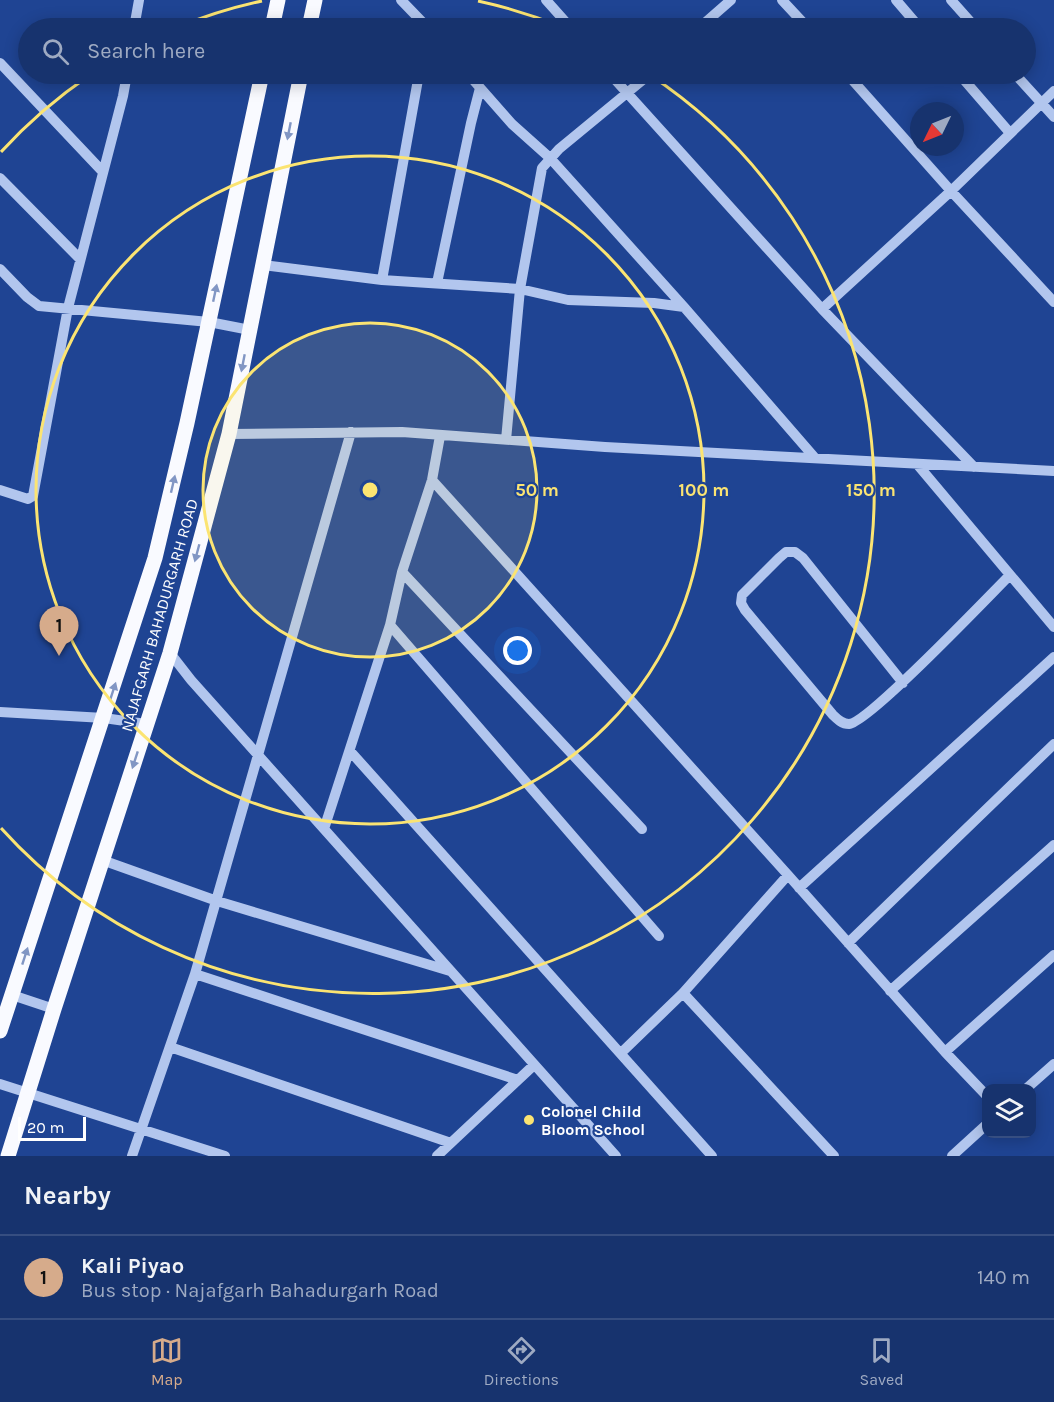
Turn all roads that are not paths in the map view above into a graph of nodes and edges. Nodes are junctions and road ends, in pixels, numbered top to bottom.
1 (139, 0) edge
2 (278, 0) edge
3 (315, 0) edge
4 (401, 0) edge
5 (546, 0) edge
6 (730, 0) edge
7 (782, 0) edge
8 (896, 0) edge
9 (951, 0) edge
10 (136, 18) edge
11 (274, 18) edge
12 (311, 18) edge
13 (418, 18) edge
14 (562, 18) edge
15 (710, 18) edge
16 (799, 18) edge
17 (911, 18) edge
18 (967, 18) edge
19 (0, 63) edge
20 (18, 82) edge
21 (20, 84) edge
22 (125, 84) edge
23 (260, 84) edge
24 (298, 84) edge
25 (417, 84) edge
26 (477, 84) edge
27 (619, 84) edge
28 (639, 84) edge
29 (856, 84) edge
30 (968, 84) edge
31 (1024, 84) edge
32 (480, 88) junction
33 (1054, 91) edge
34 (628, 94) junction
35 (1041, 102) junction
36 (1054, 117) edge
37 (1010, 133) junction
38 (550, 158) junction
39 (103, 172) junction
40 (0, 178) edge
41 (951, 191) junction
42 (80, 259) junction
43 (263, 265) junction
44 (0, 269) edge
45 (382, 280) junction
46 (437, 283) junction
47 (520, 290) junction
48 (1054, 302) edge
49 (684, 307) junction
50 (68, 308) junction
51 (822, 309) junction
52 (209, 322) junction
53 (250, 330) junction
54 (351, 432) junction
55 (229, 434) junction
56 (440, 436) junction
57 (506, 440) junction
58 (815, 458) junction
59 (917, 464) junction
60 (974, 467) junction
61 (1054, 471) edge
62 (432, 480) junction
63 (0, 490) edge
64 (402, 572) junction
65 (1010, 576) junction
66 (390, 625) junction
67 (1054, 627) edge
68 (170, 653) junction
69 (1054, 657) edge
70 (903, 683) junction
71 (0, 711) edge
72 (104, 718) junction
73 (146, 724) junction
74 (1054, 744) edge
75 (350, 751) junction
76 (259, 756) junction
77 (324, 829) junction
78 (642, 830) dead end
79 (1054, 845) edge
80 (102, 860) junction
81 (788, 875) junction
82 (799, 888) junction
83 (217, 901) junction
84 (659, 936) dead end
85 (848, 943) junction
86 (1054, 955) edge
87 (450, 971) junction
88 (195, 974) junction
89 (890, 990) junction
90 (683, 993) junction
91 (12, 995) junction
92 (54, 1009) junction
93 (0, 1031) edge
94 (170, 1047) junction
95 (945, 1052) junction
96 (621, 1053) junction
97 (1054, 1064) edge
98 (534, 1065) junction
99 (518, 1080) junction
100 (0, 1084) edge
101 (1032, 1084) edge
102 (982, 1090) edge
103 (29, 1093) junction
104 (140, 1128) junction
105 (982, 1129) edge
106 (451, 1143) junction
107 (8, 1156) edge
108 (132, 1156) edge
109 (225, 1156) edge
110 (437, 1156) edge
111 (616, 1156) edge
112 (712, 1156) edge
113 (834, 1156) edge
114 (952, 1156) edge

1 - 10 street
2 - 11 main road
3 - 12 main road
4 - 13 street
5 - 14 street
6 - 15 street
7 - 16 street
8 - 17 street
9 - 18 street
19 - 20 street
21 - 39 street
22 - 39 street
52 -> 23 main road, NAJAFGARH BAHADURGARH ROAD
24 -> 43 main road, NAJAFGARH BAHADURGARH ROAD
25 - 45 street
26 - 32 street
27 - 34 street
28 - 34 street
29 - 41 street
30 - 37 street
31 - 35 street
32 - 38 street
32 - 46 street
33 - 35 street
34 - 38 street
34 - 51 street
35 - 36 street
35 - 37 street
37 - 41 street
38 - 47 street
38 - 49 street
39 - 42 street
40 - 42 street
41 - 48 street
41 - 51 street
42 - 50 street
43 - 45 street
43 - 53 main road, NAJAFGARH BAHADURGARH ROAD
44 - 50 street
45 - 46 street
46 - 47 street
47 - 49 street
47 - 57 street
49 - 58 street
50 - 52 street
50 - 63 street
51 - 60 street
52 - 53 street
72 -> 52 main road, NAJAFGARH BAHADURGARH ROAD
53 -> 55 main road, NAJAFGARH BAHADURGARH ROAD
54 - 55 street
54 - 56 street
54 - 76 street
55 -> 68 main road, NAJAFGARH BAHADURGARH ROAD
56 - 57 street
56 - 62 street
57 - 58 street
58 - 59 street
59 - 60 street
59 - 65 street
60 - 61 street
62 - 64 street
62 - 81 street
64 - 66 street
64 - 78 street
65 - 67 street
65 - 70 street
66 - 75 street
66 - 84 street
68 - 73 main road, NAJAFGARH BAHADURGARH ROAD
68 - 76 street
69 - 82 street
70 - 70 street
71 - 72 street
72 - 73 street
91 -> 72 main road, NAJAFGARH BAHADURGARH ROAD
73 -> 80 main road, NAJAFGARH BAHADURGARH ROAD
74 - 85 street
75 - 77 street
75 - 96 street
76 - 77 street
76 - 83 street
77 - 87 street
79 - 89 street
80 - 83 street
80 - 92 main road, NAJAFGARH BAHADURGARH ROAD
81 - 82 street
81 - 90 street
82 - 85 street
83 - 87 street
83 - 88 street
85 - 89 street
86 - 95 street
87 - 98 street
88 - 94 street
88 - 99 street
89 - 95 street
90 - 96 street
90 - 113 street
91 - 92 street
91 - 93 main road, NAJAFGARH BAHADURGARH ROAD
92 - 103 main road, NAJAFGARH BAHADURGARH ROAD
94 - 104 street
94 - 106 street
95 - 102 street
96 - 112 street
97 - 101 street
98 - 99 street
98 - 111 street
99 - 106 street
100 - 103 street
103 - 104 street
103 - 107 main road, NAJAFGARH BAHADURGARH ROAD
104 - 108 street
104 - 109 street
105 - 114 street
106 - 110 street

